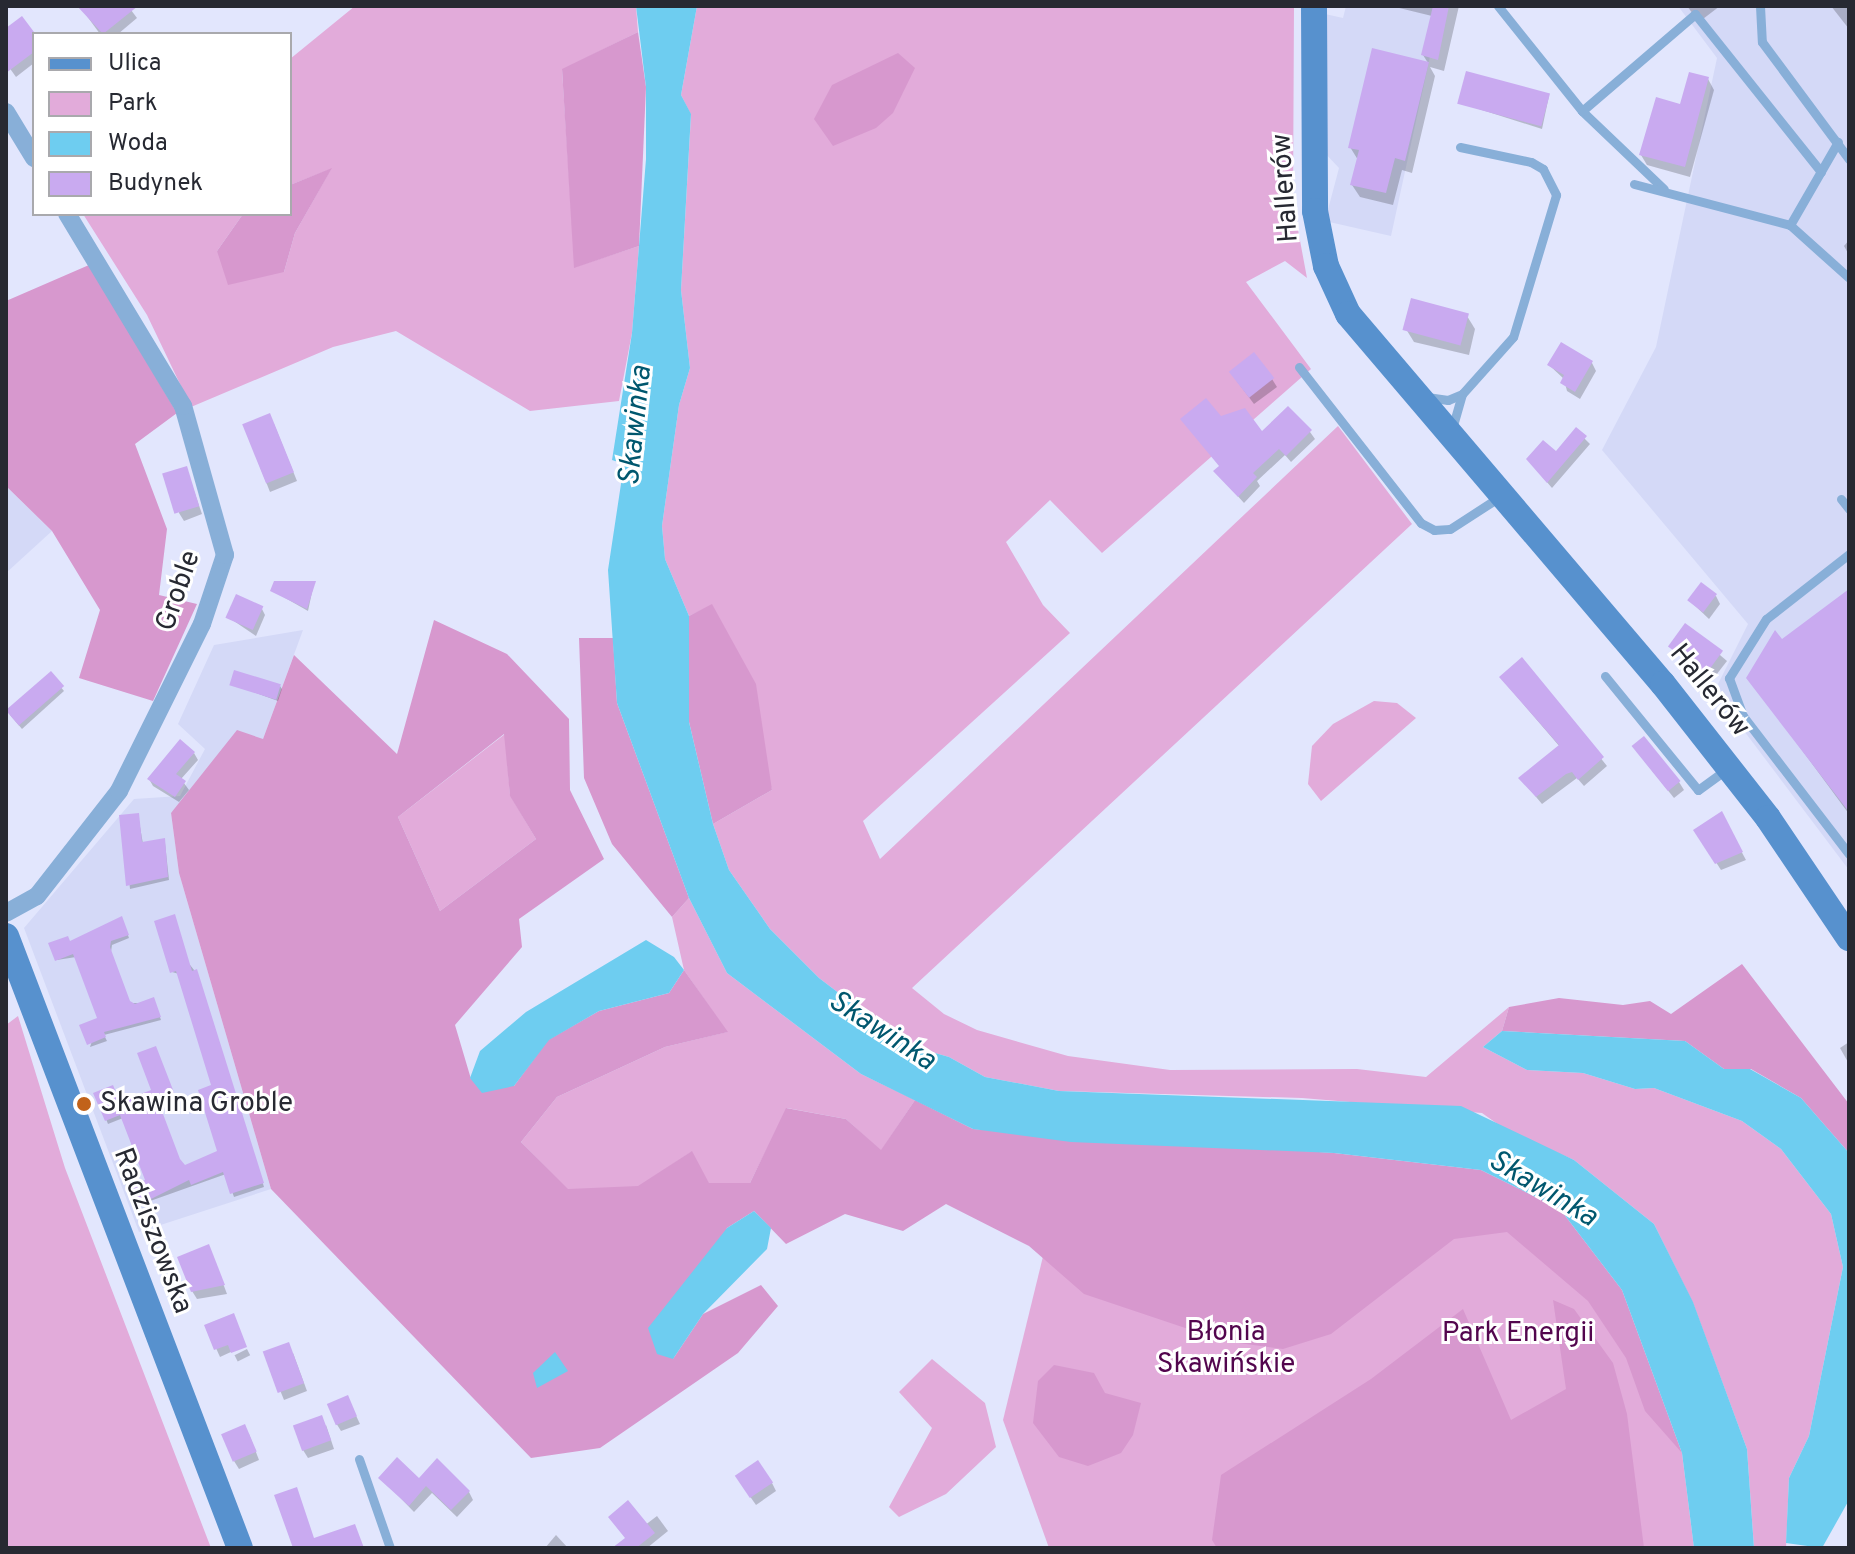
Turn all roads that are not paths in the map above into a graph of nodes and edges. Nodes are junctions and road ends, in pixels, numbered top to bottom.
1 (1314, 6) edge
2 (1498, 6) edge
3 (1760, 6) edge
4 (1582, 111) junction
5 (6, 112) edge
6 (1838, 142) junction
7 (1460, 147) dead end
8 (32, 155) edge
9 (1849, 159) edge
10 (1821, 172) junction
11 (1634, 184) dead end
12 (1664, 189) junction
13 (68, 216) edge
14 (1790, 225) junction
15 (1849, 278) edge
16 (1299, 367) dead end
17 (1411, 393) junction
18 (1462, 394) junction
19 (1457, 446) junction
20 (1501, 496) junction
21 (1841, 499) dead end
22 (1849, 509) edge
23 (1849, 554) edge
24 (1605, 676) dead end
25 (1729, 768) junction
26 (1849, 854) edge
27 (6, 913) edge
28 (6, 936) edge
29 (1849, 938) edge
30 (359, 1459) dead end
31 (240, 1548) edge
32 (390, 1548) edge

1 - 17 street, Hallerów
2 - 4 lane
3 - 6 lane
4 - 10 lane
4 - 12 lane
5 - 8 street
6 - 9 lane
6 - 10 lane
7 - 18 lane
10 - 14 lane
11 - 12 lane
12 - 14 lane
13 - 27 street, Groble
14 - 15 lane
16 - 20 lane
17 - 18 lane
17 - 19 street, Hallerów
18 - 19 lane
19 - 20 street, Hallerów
20 - 25 street, Hallerów
21 - 22 lane
23 - 26 lane
24 - 25 lane
25 - 29 street, Hallerów
28 - 31 street, Radziszowska
30 - 32 lane

